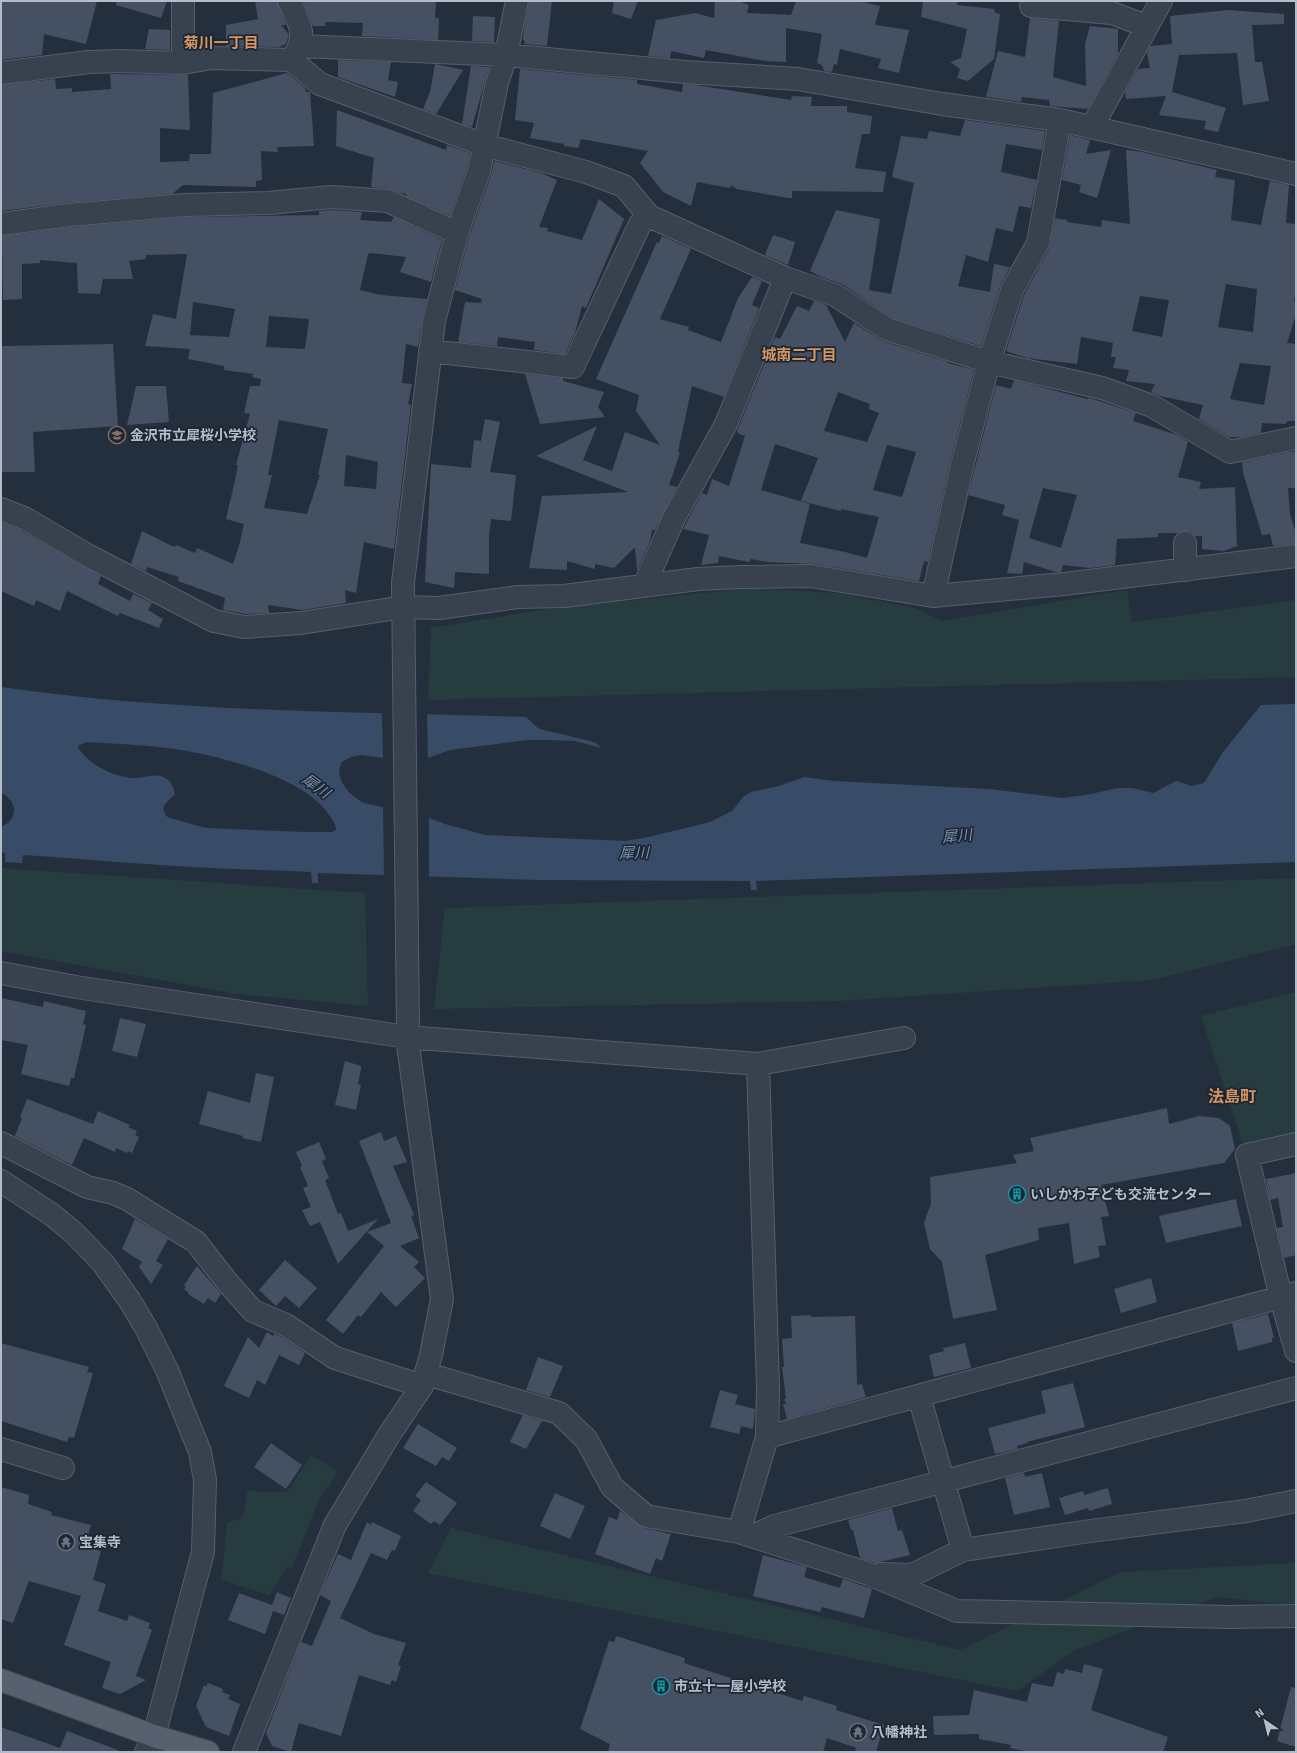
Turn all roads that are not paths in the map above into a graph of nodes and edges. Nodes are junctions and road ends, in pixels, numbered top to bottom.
1 (183, 1) edge
2 (289, 1) edge
3 (516, 1) edge
4 (1161, 1) edge
5 (1031, 6) dead end
6 (1146, 26) junction
7 (296, 53) junction
8 (506, 55) junction
9 (183, 63) junction
10 (1, 73) edge
11 (1060, 120) junction
12 (1092, 126) junction
13 (484, 145) junction
14 (1296, 173) edge
15 (649, 216) junction
16 (1, 224) edge
17 (457, 233) junction
18 (785, 278) junction
19 (430, 351) junction
20 (989, 362) junction
21 (1296, 438) edge
22 (1, 509) edge
23 (1185, 542) dead end
24 (1296, 556) edge
25 (1185, 570) junction
26 (644, 586) junction
27 (933, 596) junction
28 (402, 612) junction
29 (1, 973) edge
30 (408, 1034) junction
31 (904, 1038) dead end
32 (758, 1064) junction
33 (1, 1143) edge
34 (1296, 1144) edge
35 (5, 1184) edge
36 (1289, 1296) edge
37 (1296, 1351) edge
38 (424, 1380) junction
39 (1296, 1388) edge
40 (919, 1396) junction
41 (767, 1437) junction
42 (1, 1448) edge
43 (63, 1468) dead end
44 (943, 1482) junction
45 (1296, 1501) edge
46 (746, 1534) junction
47 (962, 1550) junction
48 (866, 1573) junction
49 (1296, 1616) edge
50 (1, 1680) edge
51 (150, 1744) edge
52 (208, 1752) edge
53 (244, 1752) edge

1 - 9 street
2 - 7 street
3 - 8 street
4 - 6 street
5 - 6 street
6 - 12 street
7 - 8 street
7 - 9 street
7 - 13 street
8 - 11 street
8 - 13 street
9 - 10 street
11 - 12 street
11 - 20 street
12 - 14 street
13 - 15 street
13 - 17 street
15 - 18 street
15 - 19 street
16 - 17 street
17 - 19 street
18 - 20 street
18 - 26 street
19 - 28 street
20 - 21 street
20 - 27 street
22 - 28 street
23 - 25 street
24 - 25 street
25 - 27 street
26 - 27 street
26 - 28 street
28 - 30 street
29 - 30 street
30 - 32 street
30 - 38 street
31 - 32 street
32 - 41 street
33 - 38 street
34 - 36 street
35 - 51 street
36 - 37 street
36 - 40 street
38 - 46 street
38 - 53 street
39 - 44 street
40 - 41 street
40 - 44 street
41 - 46 street
42 - 43 street
44 - 46 street
44 - 47 street
45 - 47 street
46 - 48 street
47 - 48 street
48 - 49 street
50 - 51 main road
51 - 52 main road

